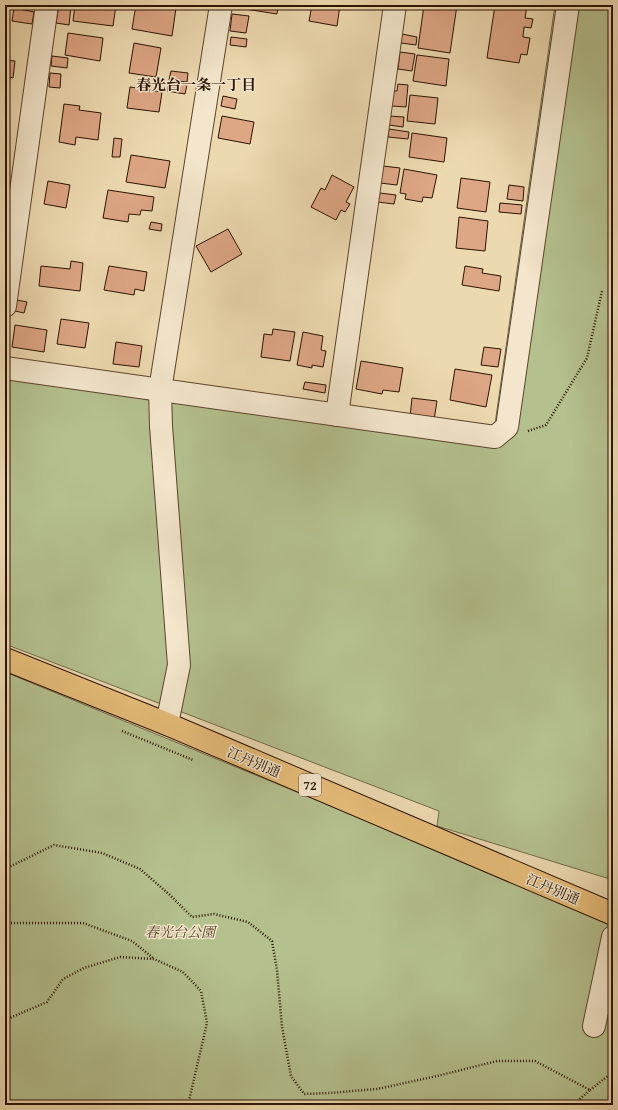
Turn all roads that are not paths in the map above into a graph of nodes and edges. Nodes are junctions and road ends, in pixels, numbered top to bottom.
1 (47, 5) edge
2 (221, 5) edge
3 (395, 5) edge
4 (568, 5) edge
5 (5, 306) edge
6 (5, 368) edge
7 (160, 390) junction
8 (337, 415) junction
9 (5, 659) edge
10 (167, 724) junction
11 (613, 914) edge
12 (613, 937) edge
13 (594, 1026) dead end

1 - 5 street
2 - 7 street
3 - 8 street
4 - 8 street
6 - 7 street
7 - 8 street
7 - 10 street
9 - 10 main road, 江丹別通 / 72
10 - 11 main road, 江丹別通 / 72
12 - 13 street

